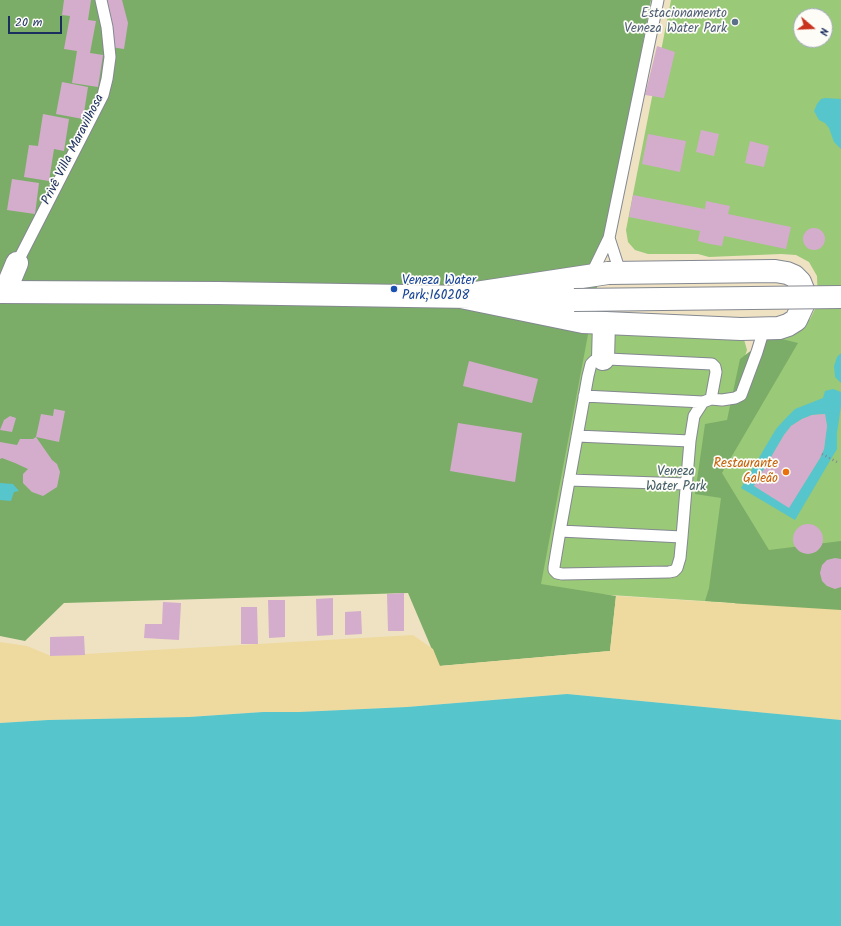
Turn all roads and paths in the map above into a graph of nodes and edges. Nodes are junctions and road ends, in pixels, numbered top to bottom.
1 (101, 0) edge
2 (658, 0) edge
3 (609, 238) junction
4 (17, 263) joint
5 (620, 272) junction
6 (591, 275) junction
7 (2, 292) edge
8 (456, 296) junction
9 (841, 297) edge
10 (604, 323) junction
11 (764, 329) junction
12 (603, 359) junction
13 (584, 396) junction
14 (707, 400) junction
15 (577, 436) junction
16 (690, 441) junction
17 (822, 454) dead end
18 (837, 462) dead end
19 (569, 480) junction
20 (687, 484) junction
21 (560, 531) junction
22 (682, 537) junction

1 - 4 lane, Privê Villa Maravilhosa
2 - 3 lane
3 - 5 lane
3 - 6 lane
4 - 7 main road, Privê Villa Maravilhosa
5 - 6 main road
5 - 11 main road
6 - 8 main road
7 - 8 main road
8 - 9 main road, bridge
8 - 10 main road
10 - 11 main road
10 - 12 main road
11 - 14 lane
12 - 13 lane
12 - 14 lane
13 - 14 lane
13 - 15 lane
14 - 16 lane
15 - 16 lane
15 - 19 lane
16 - 20 lane
17 - 18 path
19 - 20 lane
19 - 21 lane
20 - 22 lane
21 - 22 lane
21 - 22 lane

